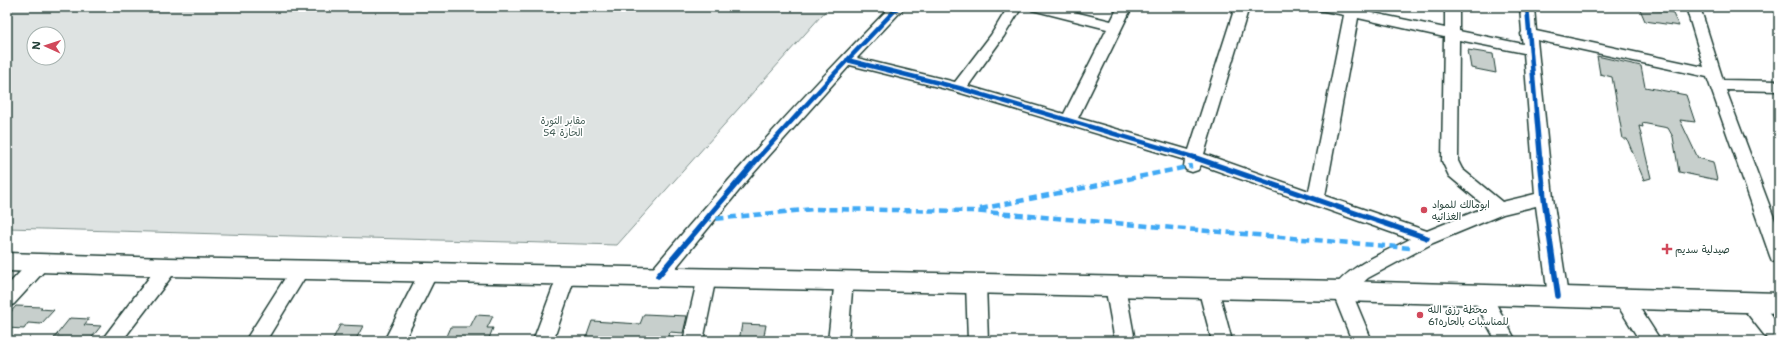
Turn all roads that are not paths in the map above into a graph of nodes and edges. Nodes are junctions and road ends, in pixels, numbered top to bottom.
1 (898, 7) edge
2 (1014, 7) edge
3 (1037, 7) edge
4 (1125, 7) edge
5 (1242, 7) edge
6 (1324, 7) edge
7 (1452, 7) edge
8 (1527, 7) edge
9 (1693, 7) edge
10 (1352, 10) edge
11 (1116, 26) junction
12 (1452, 34) junction
13 (1529, 42) junction
14 (847, 60) junction
15 (1715, 80) junction
16 (1779, 86) edge
17 (959, 88) junction
18 (1069, 120) junction
19 (1193, 162) junction
20 (1316, 198) junction
21 (1544, 198) junction
22 (1499, 209) junction
23 (1427, 238) junction
24 (1779, 256) edge
25 (7, 262) edge
26 (40, 263) junction
27 (168, 267) junction
28 (301, 269) junction
29 (429, 272) junction
30 (568, 274) junction
31 (658, 276) junction
32 (707, 277) junction
33 (844, 280) junction
34 (976, 283) junction
35 (1115, 286) junction
36 (1208, 288) junction
37 (1342, 291) junction
38 (1481, 294) junction
39 (1558, 296) junction
40 (1623, 298) junction
41 (7, 299) edge
42 (1750, 302) junction
43 (1779, 303) edge
44 (1779, 339) edge
45 (111, 341) edge
46 (255, 341) edge
47 (394, 341) edge
48 (543, 341) edge
49 (693, 341) edge
50 (838, 341) edge
51 (978, 341) edge
52 (1125, 341) edge
53 (1222, 341) edge
54 (1362, 341) edge
55 (1506, 341) edge
56 (1651, 341) edge

1 - 14 street
2 - 17 street
3 - 11 street
4 - 11 street
5 - 19 street
6 - 10 street
7 - 12 street
8 - 13 street
9 - 15 street
10 - 12 street
10 - 20 street
11 - 18 street
12 - 13 street
12 - 22 street
13 - 15 street
13 - 21 street
14 - 17 street
14 - 31 street
15 - 16 street
15 - 24 street
17 - 18 street
18 - 19 street
19 - 20 street
20 - 23 street
21 - 22 street
21 - 39 street
22 - 23 street
23 - 37 street
25 - 26 main road
26 - 27 main road
26 - 41 street
27 - 28 main road
27 - 45 street
28 - 29 main road
28 - 46 street
29 - 30 main road
29 - 47 street
30 - 31 main road
30 - 48 street
31 - 32 main road
32 - 33 main road
32 - 49 street
33 - 34 main road
33 - 50 street
34 - 35 main road
34 - 51 street
35 - 36 main road
35 - 52 street
36 - 37 main road
36 - 53 street
37 - 38 main road
37 - 54 street
38 - 39 main road
38 - 55 street
39 - 40 main road
40 - 42 main road
40 - 56 street
42 - 43 main road
42 - 44 street

